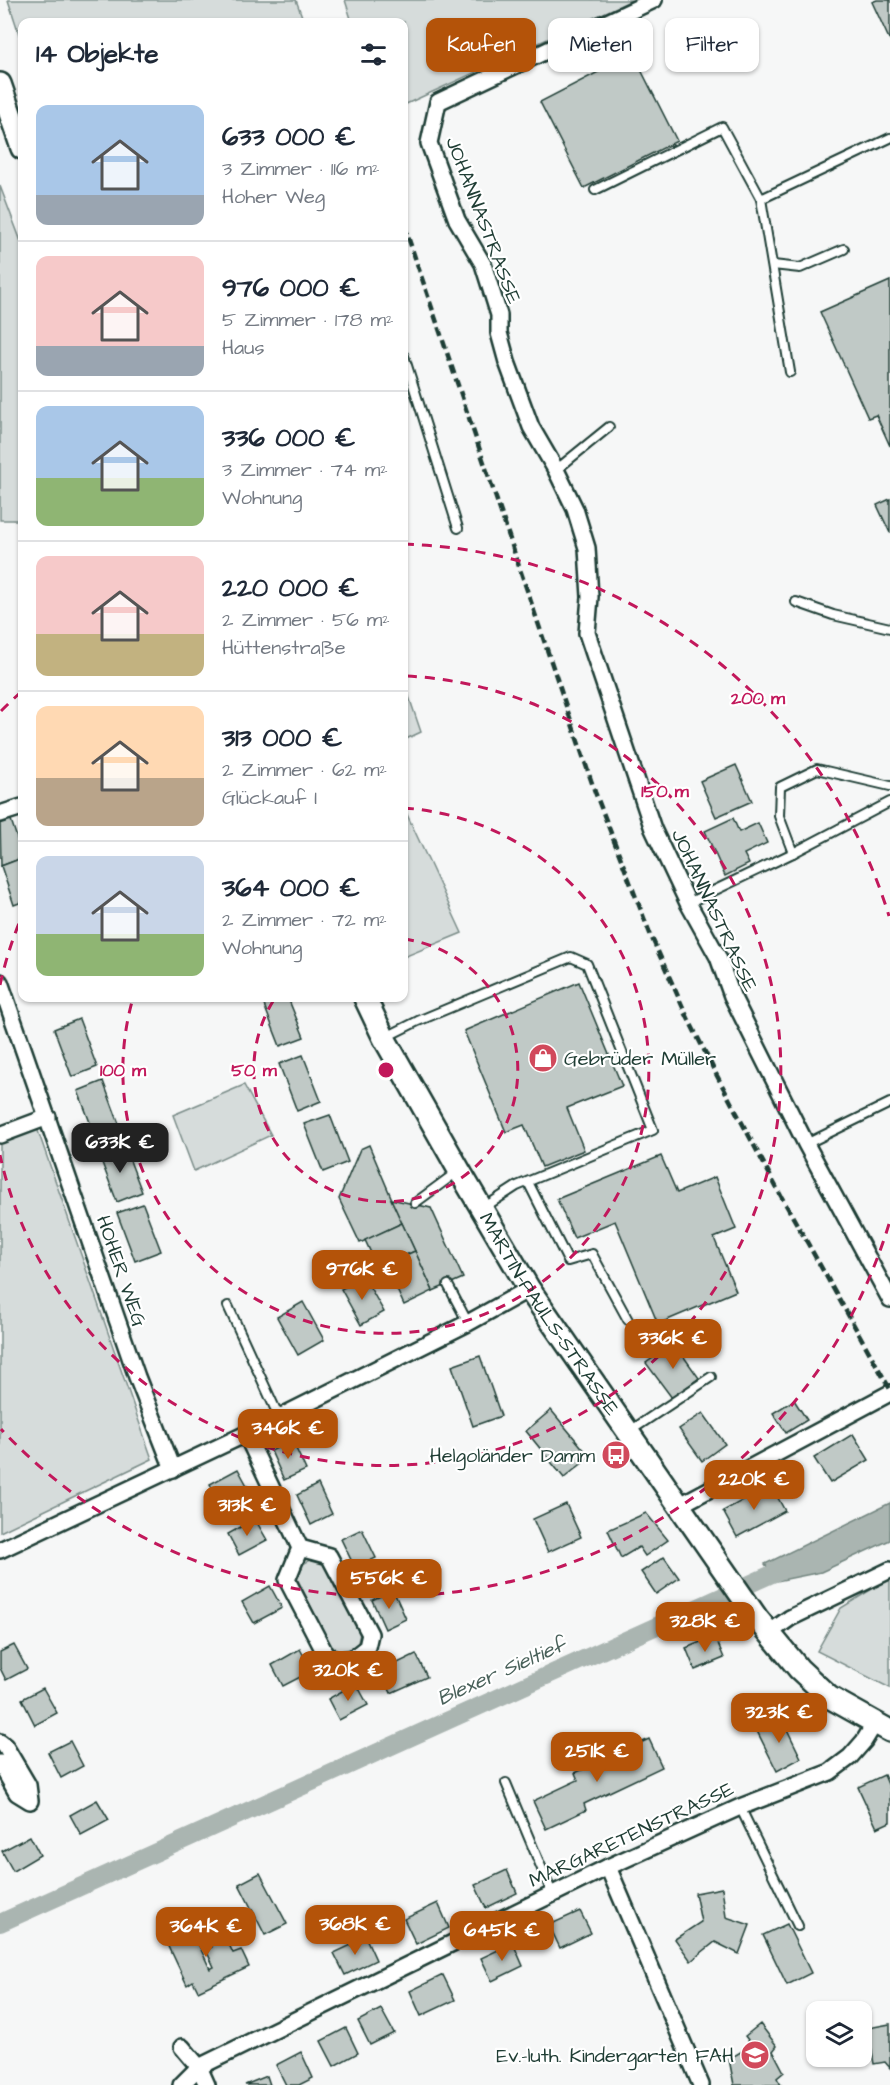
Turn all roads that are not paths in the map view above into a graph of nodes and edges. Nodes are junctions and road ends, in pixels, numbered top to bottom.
1 (654, 0) edge
2 (0, 84) edge
3 (18, 136) edge
4 (890, 138) edge
5 (595, 190) dead end
6 (761, 199) junction
7 (844, 249) dead end
8 (773, 266) junction
9 (408, 369) edge
10 (790, 372) dead end
11 (609, 427) dead end
12 (556, 470) junction
13 (458, 528) dead end
14 (796, 602) dead end
15 (890, 628) edge
16 (890, 786) edge
17 (890, 802) edge
18 (18, 808) edge
19 (0, 814) edge
20 (793, 853) junction
21 (688, 903) junction
22 (0, 982) edge
23 (366, 1002) edge
24 (384, 1038) junction
25 (890, 1103) edge
26 (48, 1117) junction
27 (0, 1135) edge
28 (806, 1144) junction
29 (459, 1170) junction
30 (528, 1182) junction
31 (415, 1203) dead end
32 (482, 1209) junction
33 (448, 1285) dead end
34 (529, 1289) junction
35 (890, 1298) edge
36 (228, 1306) dead end
37 (628, 1320) dead end
38 (468, 1323) junction
39 (711, 1377) dead end
40 (890, 1393) edge
41 (279, 1417) junction
42 (628, 1432) junction
43 (246, 1434) junction
44 (173, 1469) junction
45 (680, 1505) junction
46 (300, 1548) junction
47 (0, 1550) edge
48 (890, 1570) edge
49 (763, 1626) junction
50 (882, 1727) edge
51 (0, 1742) edge
52 (0, 1763) edge
53 (506, 1783) dead end
54 (740, 1807) junction
55 (608, 1867) junction
56 (552, 1893) junction
57 (798, 1926) dead end
58 (182, 2047) dead end
59 (199, 2067) junction
60 (181, 2085) edge
61 (207, 2085) edge
62 (701, 2085) edge

1 - 12 street, JOHANNASTRASSE
2 - 3 street
4 - 6 lane
5 - 6 lane
6 - 8 lane
7 - 8 lane
8 - 10 lane
9 - 13 lane
11 - 12 lane
12 - 21 street, JOHANNASTRASSE
14 - 15 lane
16 - 20 lane
17 - 20 lane
18 - 19 street
20 - 21 lane
21 - 28 street, JOHANNASTRASSE
22 - 26 street, HOHER WEG
23 - 24 street, MARTIN-PAULS-STRASSE
24 - 29 street, MARTIN-PAULS-STRASSE
24 - 30 lane
25 - 28 lane
26 - 27 street
26 - 44 street, HOHER WEG
28 - 35 street, JOHANNASTRASSE
29 - 31 lane
29 - 32 street, MARTIN-PAULS-STRASSE
30 - 32 lane
30 - 37 lane
32 - 34 street, MARTIN-PAULS-STRASSE
33 - 38 lane
34 - 38 street
34 - 42 street, MARTIN-PAULS-STRASSE
36 - 41 lane
38 - 41 street
39 - 42 lane
40 - 45 street
41 - 43 street
42 - 45 street, MARTIN-PAULS-STRASSE
43 - 44 street
43 - 46 street
44 - 47 street
45 - 49 street, MARTIN-PAULS-STRASSE
46 - 46 street
48 - 49 street
49 - 50 street, MARTIN-PAULS-STRASSE
50 - 54 street, MARGARETENSTRASSE
51 - 52 street
53 - 56 lane
54 - 55 street, MARGARETENSTRASSE
54 - 57 lane
55 - 56 street, MARGARETENSTRASSE
55 - 62 street
56 - 59 street, MARGARETENSTRASSE
58 - 59 street
59 - 60 street, MARGARETENSTRASSE
59 - 61 street

